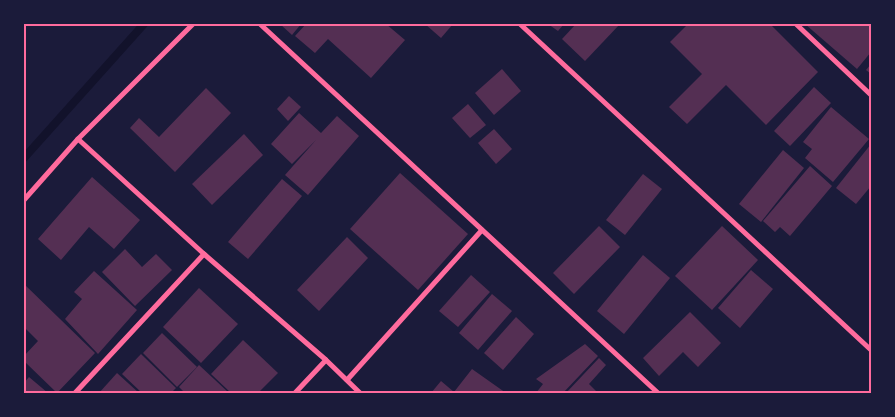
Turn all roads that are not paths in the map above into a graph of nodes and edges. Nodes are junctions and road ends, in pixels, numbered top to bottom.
1 (194, 24) edge
2 (260, 24) edge
3 (520, 24) edge
4 (796, 24) edge
5 (871, 95) edge
6 (78, 139) junction
7 (24, 200) edge
8 (482, 230) junction
9 (204, 254) junction
10 (871, 350) edge
11 (326, 360) junction
12 (347, 380) junction
13 (75, 393) edge
14 (295, 393) edge
15 (360, 393) edge
16 (658, 393) edge

1 - 6 street
2 - 8 street
3 - 10 street
4 - 5 street
6 - 7 street
6 - 9 street
8 - 12 street
8 - 16 street
9 - 11 street
9 - 13 street
11 - 12 street
11 - 14 street
12 - 15 street

